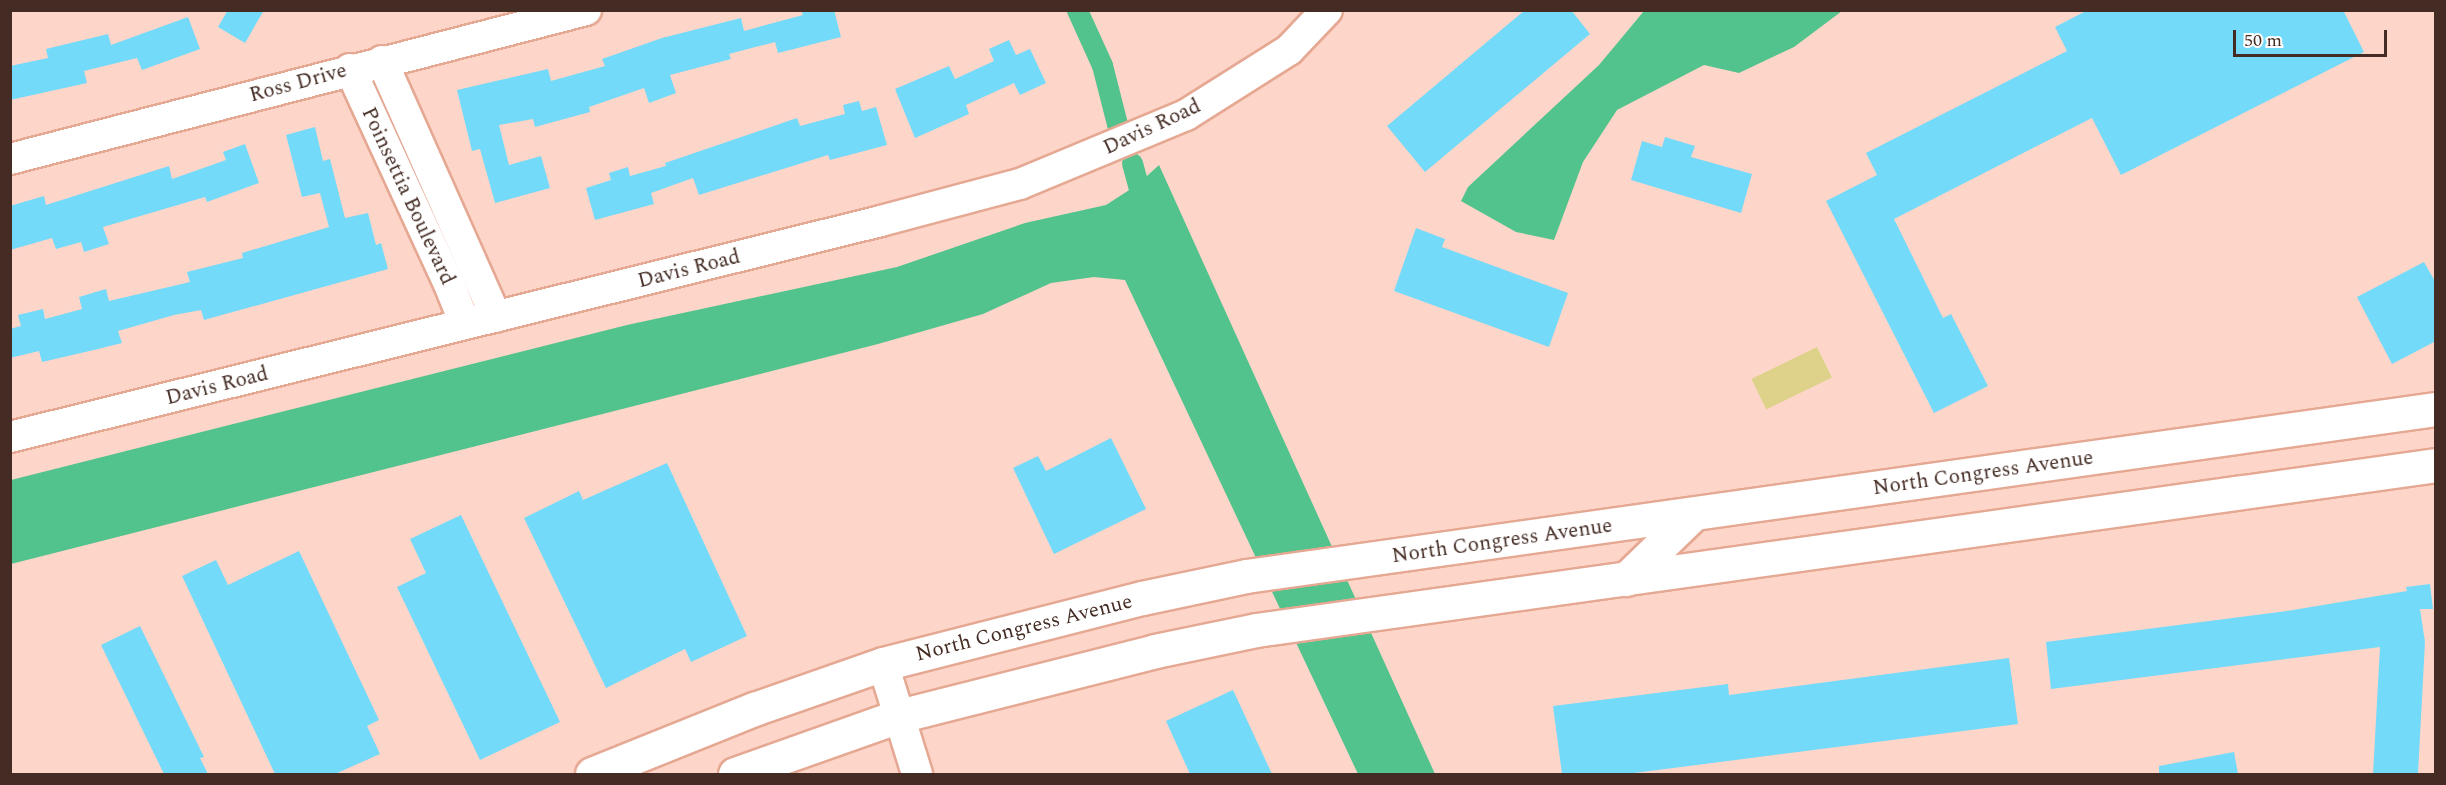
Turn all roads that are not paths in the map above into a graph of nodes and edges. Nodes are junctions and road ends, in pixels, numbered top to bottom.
1 (586, 10) edge
2 (1326, 11) edge
3 (381, 61) junction
4 (350, 69) junction
5 (10, 159) edge
6 (496, 317) junction
7 (465, 324) junction
8 (2436, 409) edge
9 (10, 437) edge
10 (2436, 465) edge
11 (1692, 514) junction
12 (1626, 579) junction
13 (883, 664) junction
14 (899, 716) junction
15 (592, 774) edge
16 (735, 774) edge
17 (917, 774) edge

1 - 3 street, Ross Drive
2 - 6 street, Davis Road
3 - 4 street, Ross Drive
3 - 6 street, Poinsettia Boulevard
4 - 5 street, Ross Drive
4 - 7 street, Poinsettia Boulevard
6 - 7 street, Davis Road
7 - 9 street, Davis Road
8 - 11 main road, North Congress Avenue
10 - 12 main road
11 - 12 main road
11 - 13 main road, North Congress Avenue
12 - 14 main road
13 - 14 street
13 - 15 main road, North Congress Avenue
14 - 16 main road
14 - 17 street

